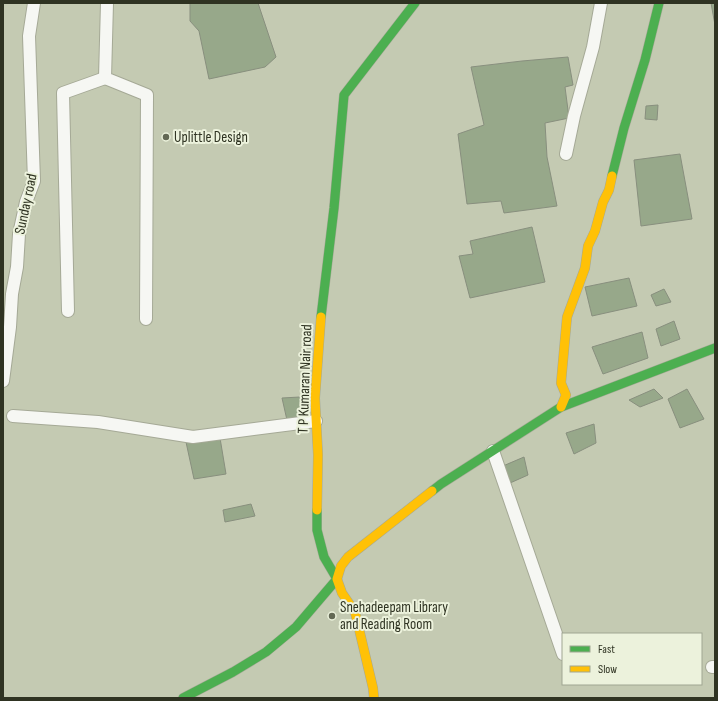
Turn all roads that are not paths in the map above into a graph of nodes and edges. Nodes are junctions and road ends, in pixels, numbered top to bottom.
1 (34, 3) edge
2 (107, 3) edge
3 (415, 3) edge
4 (600, 3) edge
5 (660, 3) edge
6 (105, 78) junction
7 (566, 154) dead end
8 (68, 311) dead end
9 (146, 319) dead end
10 (5, 347) edge
11 (715, 348) edge
12 (3, 381) edge
13 (561, 407) junction
14 (13, 416) dead end
15 (316, 422) junction
16 (493, 451) junction
17 (337, 579) junction
18 (562, 651) edge
19 (183, 698) edge
20 (374, 698) edge

1 - 10 street, Sunday road
2 - 6 street
3 - 15 street, T P Kumaran Nair road
4 - 7 street
5 - 13 street
6 - 8 street
6 - 9 street
10 - 12 street, Sunday road
11 - 13 street
13 - 16 street
14 - 15 street
15 - 17 street, T P Kumaran Nair road
16 - 17 street
16 - 18 street
17 - 19 street
17 - 20 street, T P Kumaran Nair road

